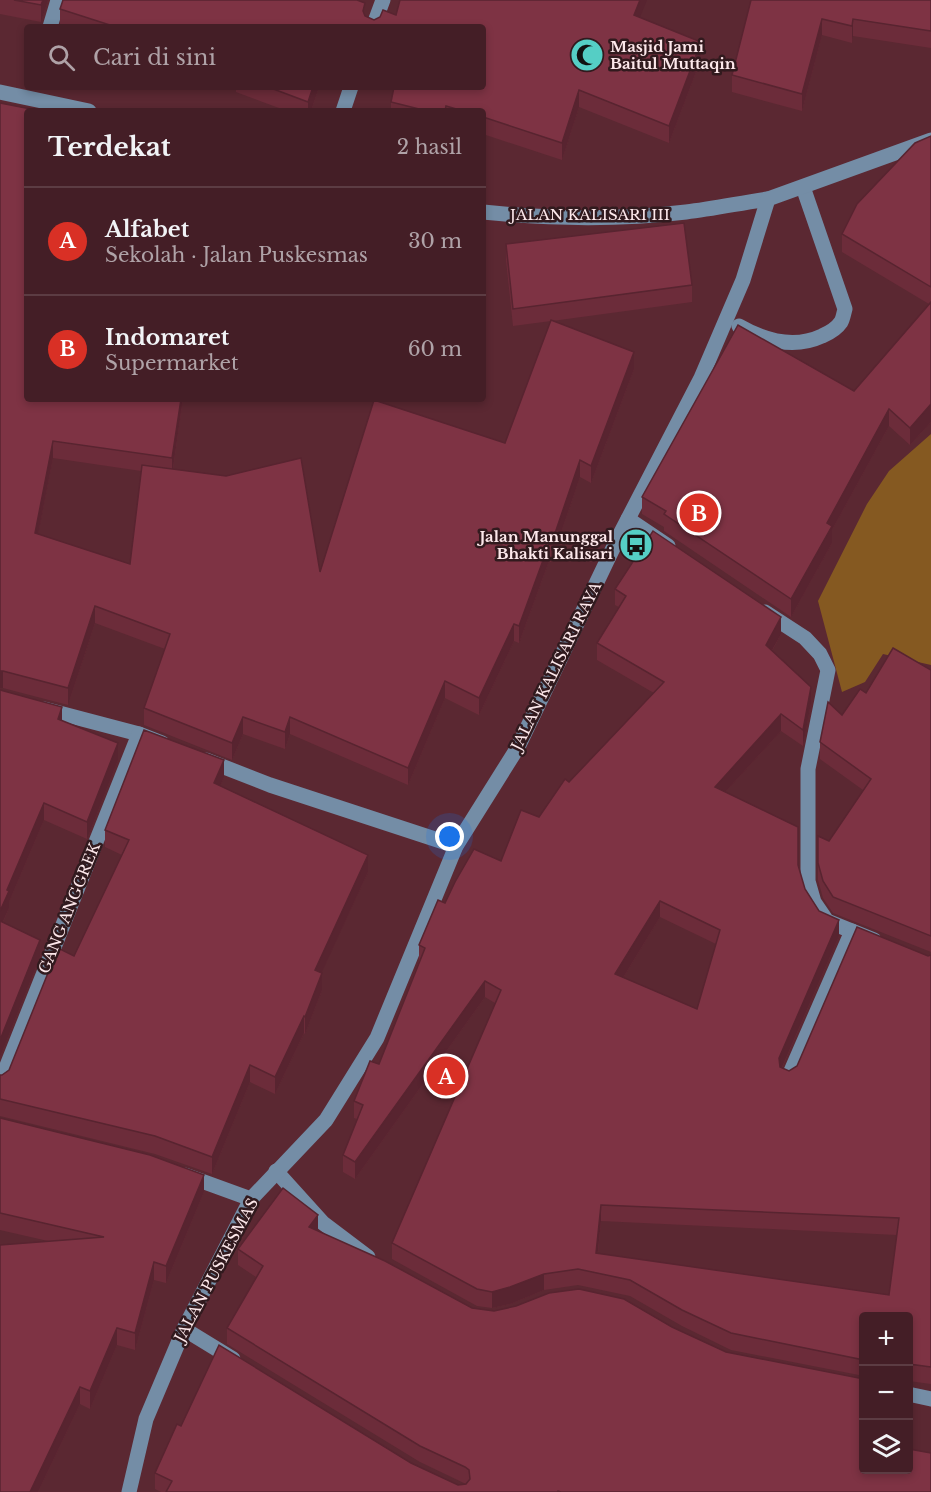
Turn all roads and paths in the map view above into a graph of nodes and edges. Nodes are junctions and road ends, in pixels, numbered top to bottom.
1 (58, 0) edge
2 (383, 0) edge
3 (51, 24) edge
4 (375, 24) edge
5 (350, 90) edge
6 (0, 92) edge
7 (32, 92) edge
8 (80, 108) edge
9 (344, 108) edge
10 (931, 140) edge
11 (803, 187) junction
12 (768, 199) junction
13 (486, 212) edge
14 (728, 320) junction
15 (628, 519) junction
16 (685, 558) edge
17 (751, 603) edge
18 (35, 706) edge
19 (139, 734) junction
20 (172, 747) edge
21 (194, 755) edge
22 (456, 846) junction
23 (852, 931) junction
24 (892, 947) edge
25 (788, 1078) edge
26 (0, 1083) edge
27 (174, 1171) edge
28 (276, 1171) junction
29 (251, 1199) junction
30 (383, 1266) edge
31 (184, 1329) junction
32 (244, 1366) edge
33 (913, 1396) edge
34 (931, 1399) edge
35 (129, 1492) edge

1 - 3 street
2 - 4 street
5 - 9 street
6 - 7 street
7 - 8 street
10 - 11 street
11 - 12 street
11 - 14 street
12 - 13 street, JALAN KALISARI III
12 - 14 street, JALAN KALISARI RAYA
14 - 15 street, JALAN KALISARI RAYA
15 - 16 street
15 - 22 street, JALAN KALISARI RAYA
17 - 23 street
18 - 19 street
19 - 20 street
19 - 26 street, GANG ANGGREK
21 - 22 street
22 - 28 street, JALAN PUSKESMAS
23 - 24 street
23 - 25 street
27 - 29 street
28 - 29 street, JALAN PUSKESMAS
28 - 30 street
29 - 31 street, JALAN PUSKESMAS
31 - 32 street
31 - 35 street, JALAN PUSKESMAS
33 - 34 street

